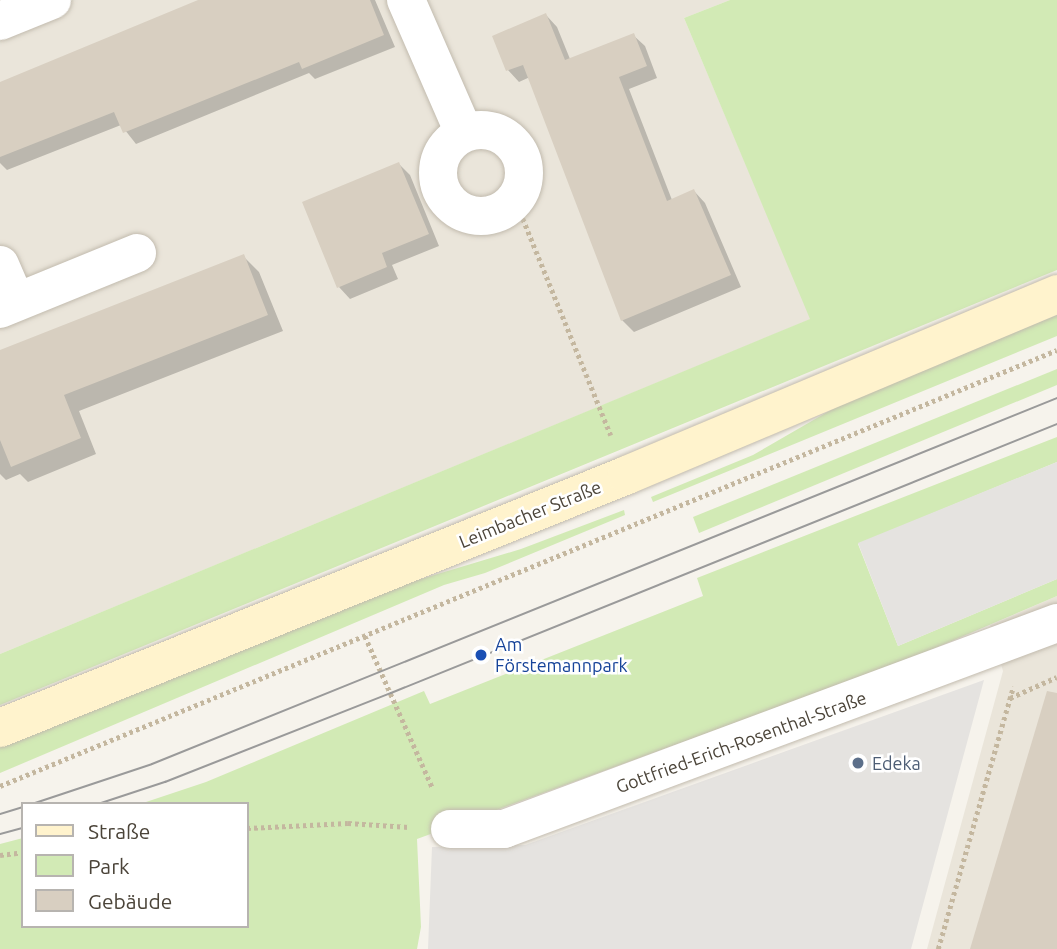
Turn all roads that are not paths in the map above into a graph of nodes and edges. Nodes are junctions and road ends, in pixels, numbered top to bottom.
1 (52, 0) edge
2 (406, 0) edge
3 (0, 21) edge
4 (464, 133) junction
5 (136, 253) dead end
6 (0, 265) edge
7 (1057, 294) edge
8 (8, 306) edge
9 (1042, 629) edge
10 (0, 728) edge
11 (450, 829) road end

1 - 3 street
2 - 4 street
4 - 4 street
5 - 8 street
6 - 8 street
7 - 10 street, Leimbacher Straße
9 - 11 street, Gottfried-Erich-Rosenthal-Straße

